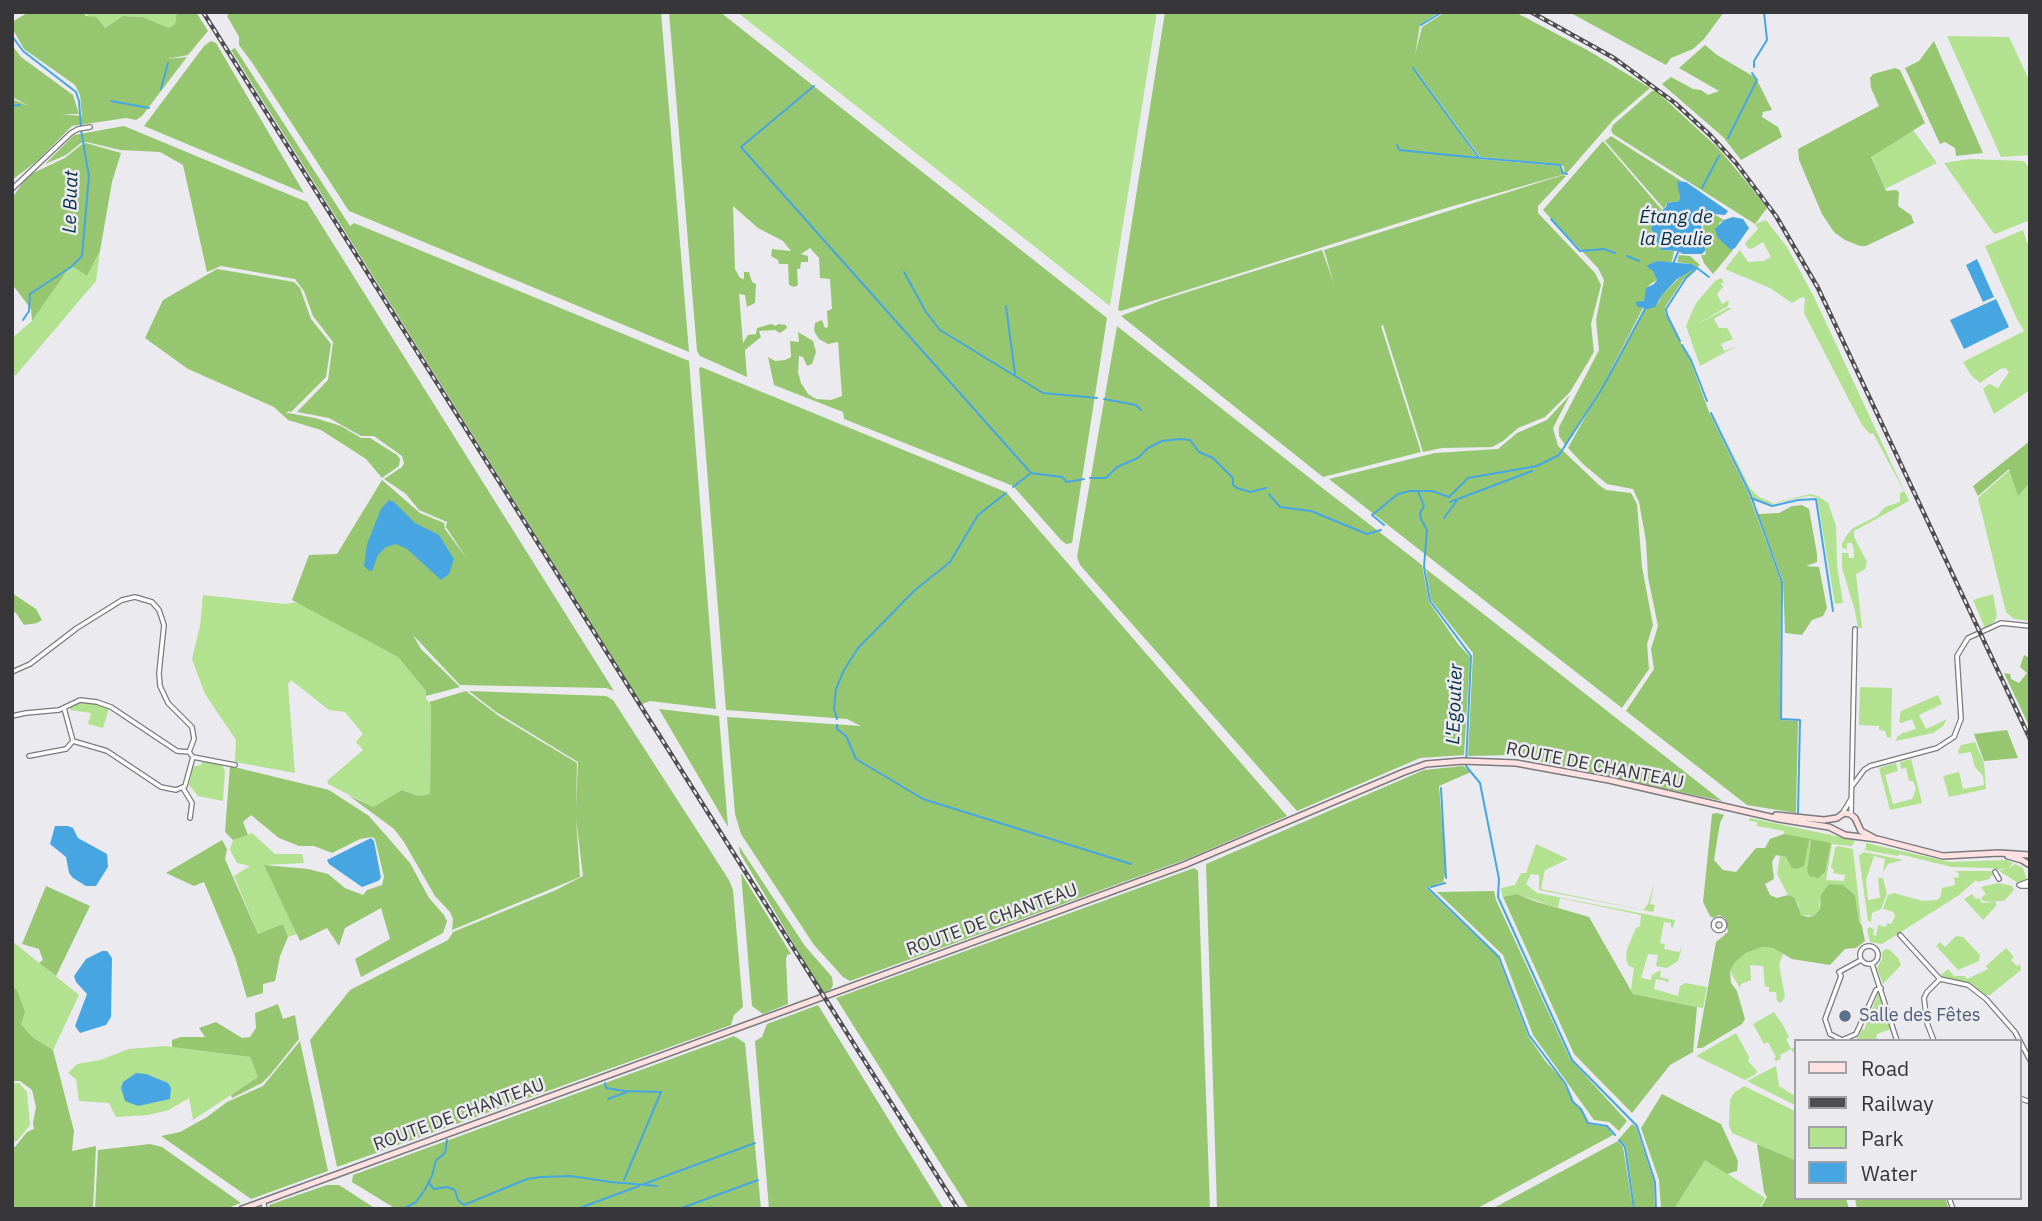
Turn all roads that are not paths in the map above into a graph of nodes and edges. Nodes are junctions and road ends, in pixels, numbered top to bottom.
1 (90, 127) dead end
2 (12, 189) edge
3 (2030, 626) edge
4 (1855, 629) dead end
5 (12, 672) edge
6 (64, 708) junction
7 (12, 716) edge
8 (73, 741) junction
9 (189, 752) junction
10 (29, 756) dead end
11 (193, 757) junction
12 (235, 765) dead end
13 (183, 788) junction
14 (1853, 788) junction
15 (1761, 814) junction
16 (1851, 814) junction
17 (1839, 816) junction
18 (190, 818) dead end
19 (1857, 824) junction
20 (1836, 829) junction
21 (1848, 834) junction
22 (1877, 839) junction
23 (1984, 855) junction
24 (2030, 855) edge
25 (2030, 865) edge
26 (1995, 872) dead end
27 (1999, 879) dead end
28 (2030, 881) edge
29 (2030, 886) edge
30 (1900, 935) dead end
31 (1861, 960) junction
32 (1872, 964) junction
33 (1940, 979) junction
34 (1881, 988) junction
35 (1840, 1039) edge
36 (1844, 1039) edge
37 (1896, 1039) edge
38 (1933, 1039) edge
39 (2019, 1039) edge
40 (2021, 1043) edge
41 (2030, 1060) edge
42 (263, 1201) junction
43 (242, 1209) edge
44 (265, 1209) edge

1 - 2 street
3 - 14 street
4 - 14 street
5 - 9 street
6 - 7 street
6 - 8 street
6 - 9 street
8 - 10 street
8 - 13 street
9 - 11 street
11 - 12 street
11 - 13 street
13 - 18 street
14 - 16 street
14 - 17 street
15 - 17 main road, ROUTE DE CHANTEAU
15 - 20 main road, ROUTE DE CHANTEAU
15 - 42 main road, ROUTE DE CHANTEAU
16 - 17 main road, ROUTE DE CHANTEAU
16 - 19 main road, ROUTE DE CHANTEAU
17 - 20 main road
19 - 21 main road
19 - 22 main road, ROUTE DE CHANTEAU
20 - 21 main road, ROUTE DE CHANTEAU
21 - 22 main road, ROUTE DE CHANTEAU
22 - 23 main road, ROUTE DE CHANTEAU
23 - 24 main road, ROUTE DE CHANTEAU
23 - 25 main road, ROUTE DE CHANTEAU
26 - 27 street
28 - 29 street
30 - 33 street
31 - 32 street
31 - 32 street
31 - 35 street
32 - 34 street
33 - 38 street
33 - 39 street
34 - 36 street
34 - 37 street
40 - 41 street
42 - 43 main road, ROUTE DE CHANTEAU
42 - 44 street

